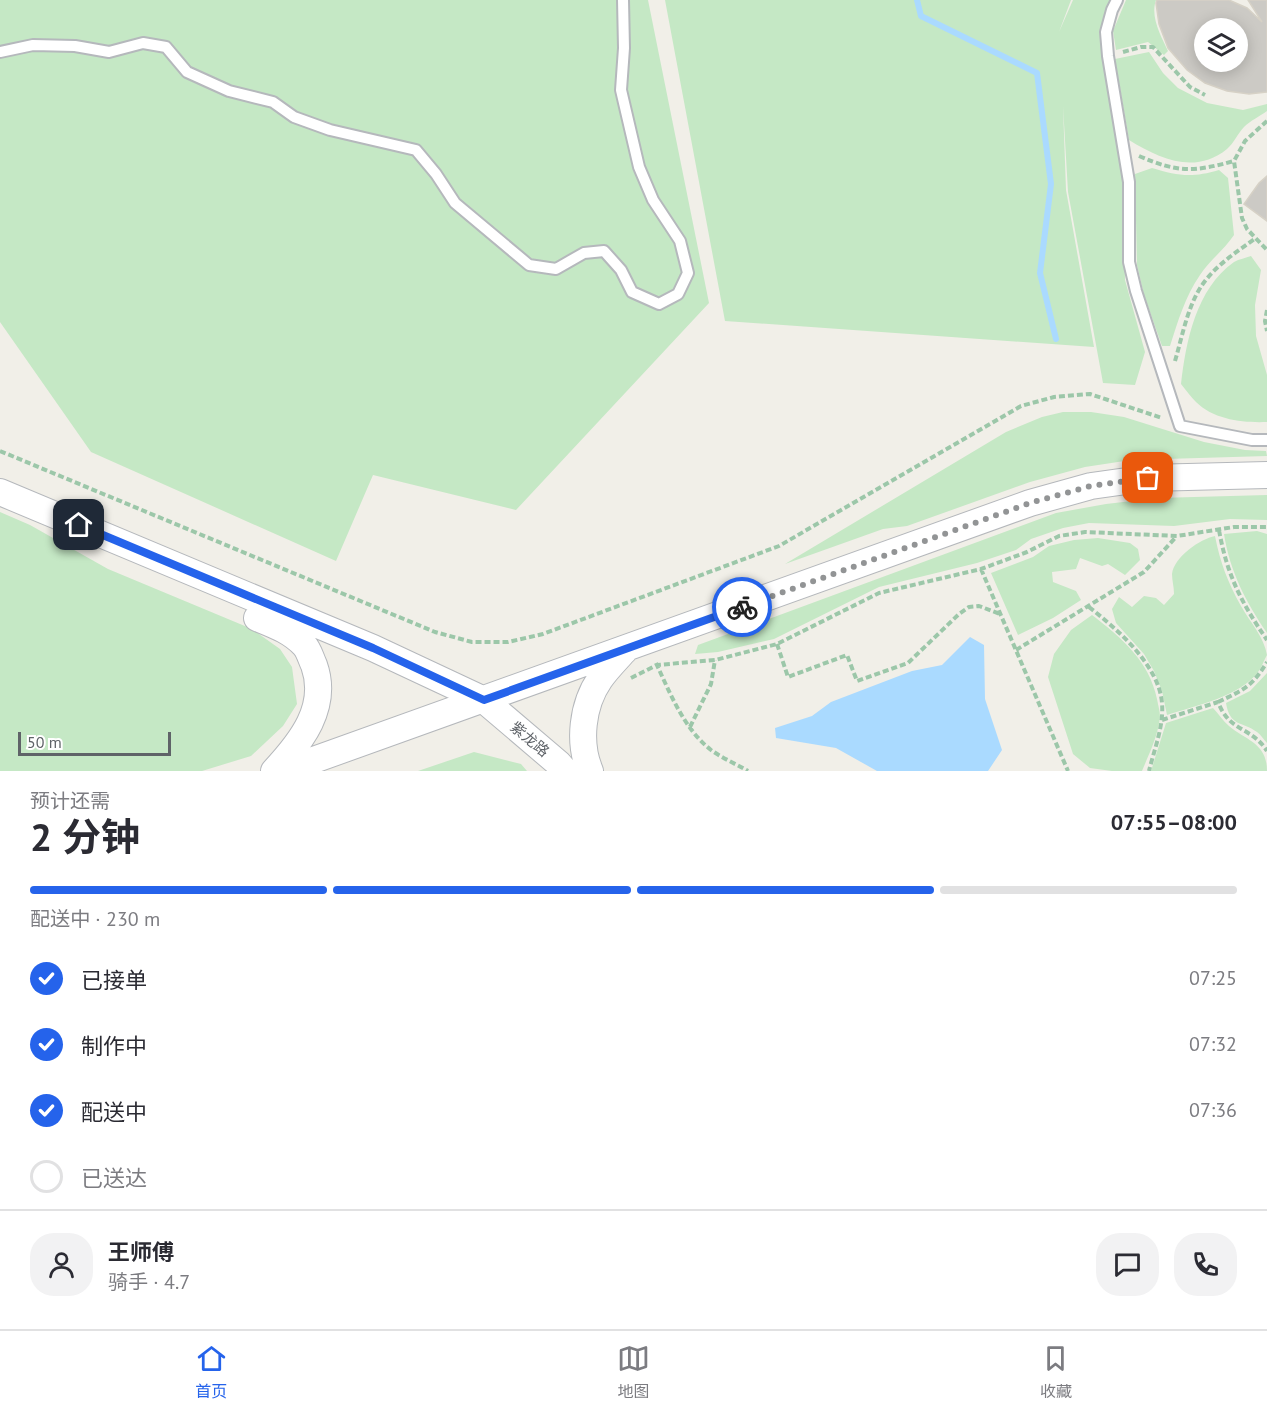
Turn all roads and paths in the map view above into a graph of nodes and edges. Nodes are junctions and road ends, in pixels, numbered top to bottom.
1 (623, 0) edge
2 (1117, 0) edge
3 (0, 52) edge
4 (1108, 56) junction
5 (1204, 95) dead end
6 (1267, 121) edge
7 (1125, 150) junction
8 (1234, 161) junction
9 (1256, 238) junction
10 (1267, 249) edge
11 (1267, 310) edge
12 (1267, 332) edge
13 (1168, 387) junction
14 (1180, 426) junction
15 (1267, 440) edge
16 (0, 451) edge
17 (1267, 475) edge
18 (0, 492) edge
19 (1267, 527) edge
20 (1218, 530) junction
21 (1177, 536) junction
22 (121, 542) junction
23 (981, 569) junction
24 (1089, 607) junction
25 (1000, 614) junction
26 (1267, 640) edge
27 (777, 644) junction
28 (1016, 650) junction
29 (643, 652) junction
30 (715, 660) junction
31 (1267, 662) edge
32 (623, 682) dead end
33 (484, 700) junction
34 (1218, 702) junction
35 (1162, 720) junction
36 (689, 727) junction
37 (1267, 751) edge
38 (274, 771) edge
39 (283, 771) edge
40 (565, 771) edge
41 (590, 771) edge
42 (748, 771) edge
43 (1068, 771) edge
44 (1149, 771) edge

1 - 3 lane
2 - 4 lane
4 - 5 path
4 - 7 lane
6 - 8 path
7 - 8 path
7 - 13 lane
8 - 9 path
9 - 10 path
9 - 13 path
11 - 12 path
13 - 14 lane
14 - 15 lane
14 - 16 path
17 - 29 street
18 - 22 street, 紫龙路
19 - 20 path
20 - 21 path
20 - 26 path
21 - 23 path
21 - 24 path
22 - 33 street, 紫龙路
22 - 38 street
23 - 25 path
23 - 27 path
24 - 28 path
24 - 35 path
25 - 27 path
25 - 28 path
27 - 30 path
28 - 43 path
29 - 30 path
29 - 32 path
29 - 33 street
29 - 36 path
29 - 41 street
30 - 36 path
31 - 34 path
33 - 39 street
33 - 40 street, 紫龙路
34 - 35 path
34 - 37 path
35 - 44 path
36 - 42 path

